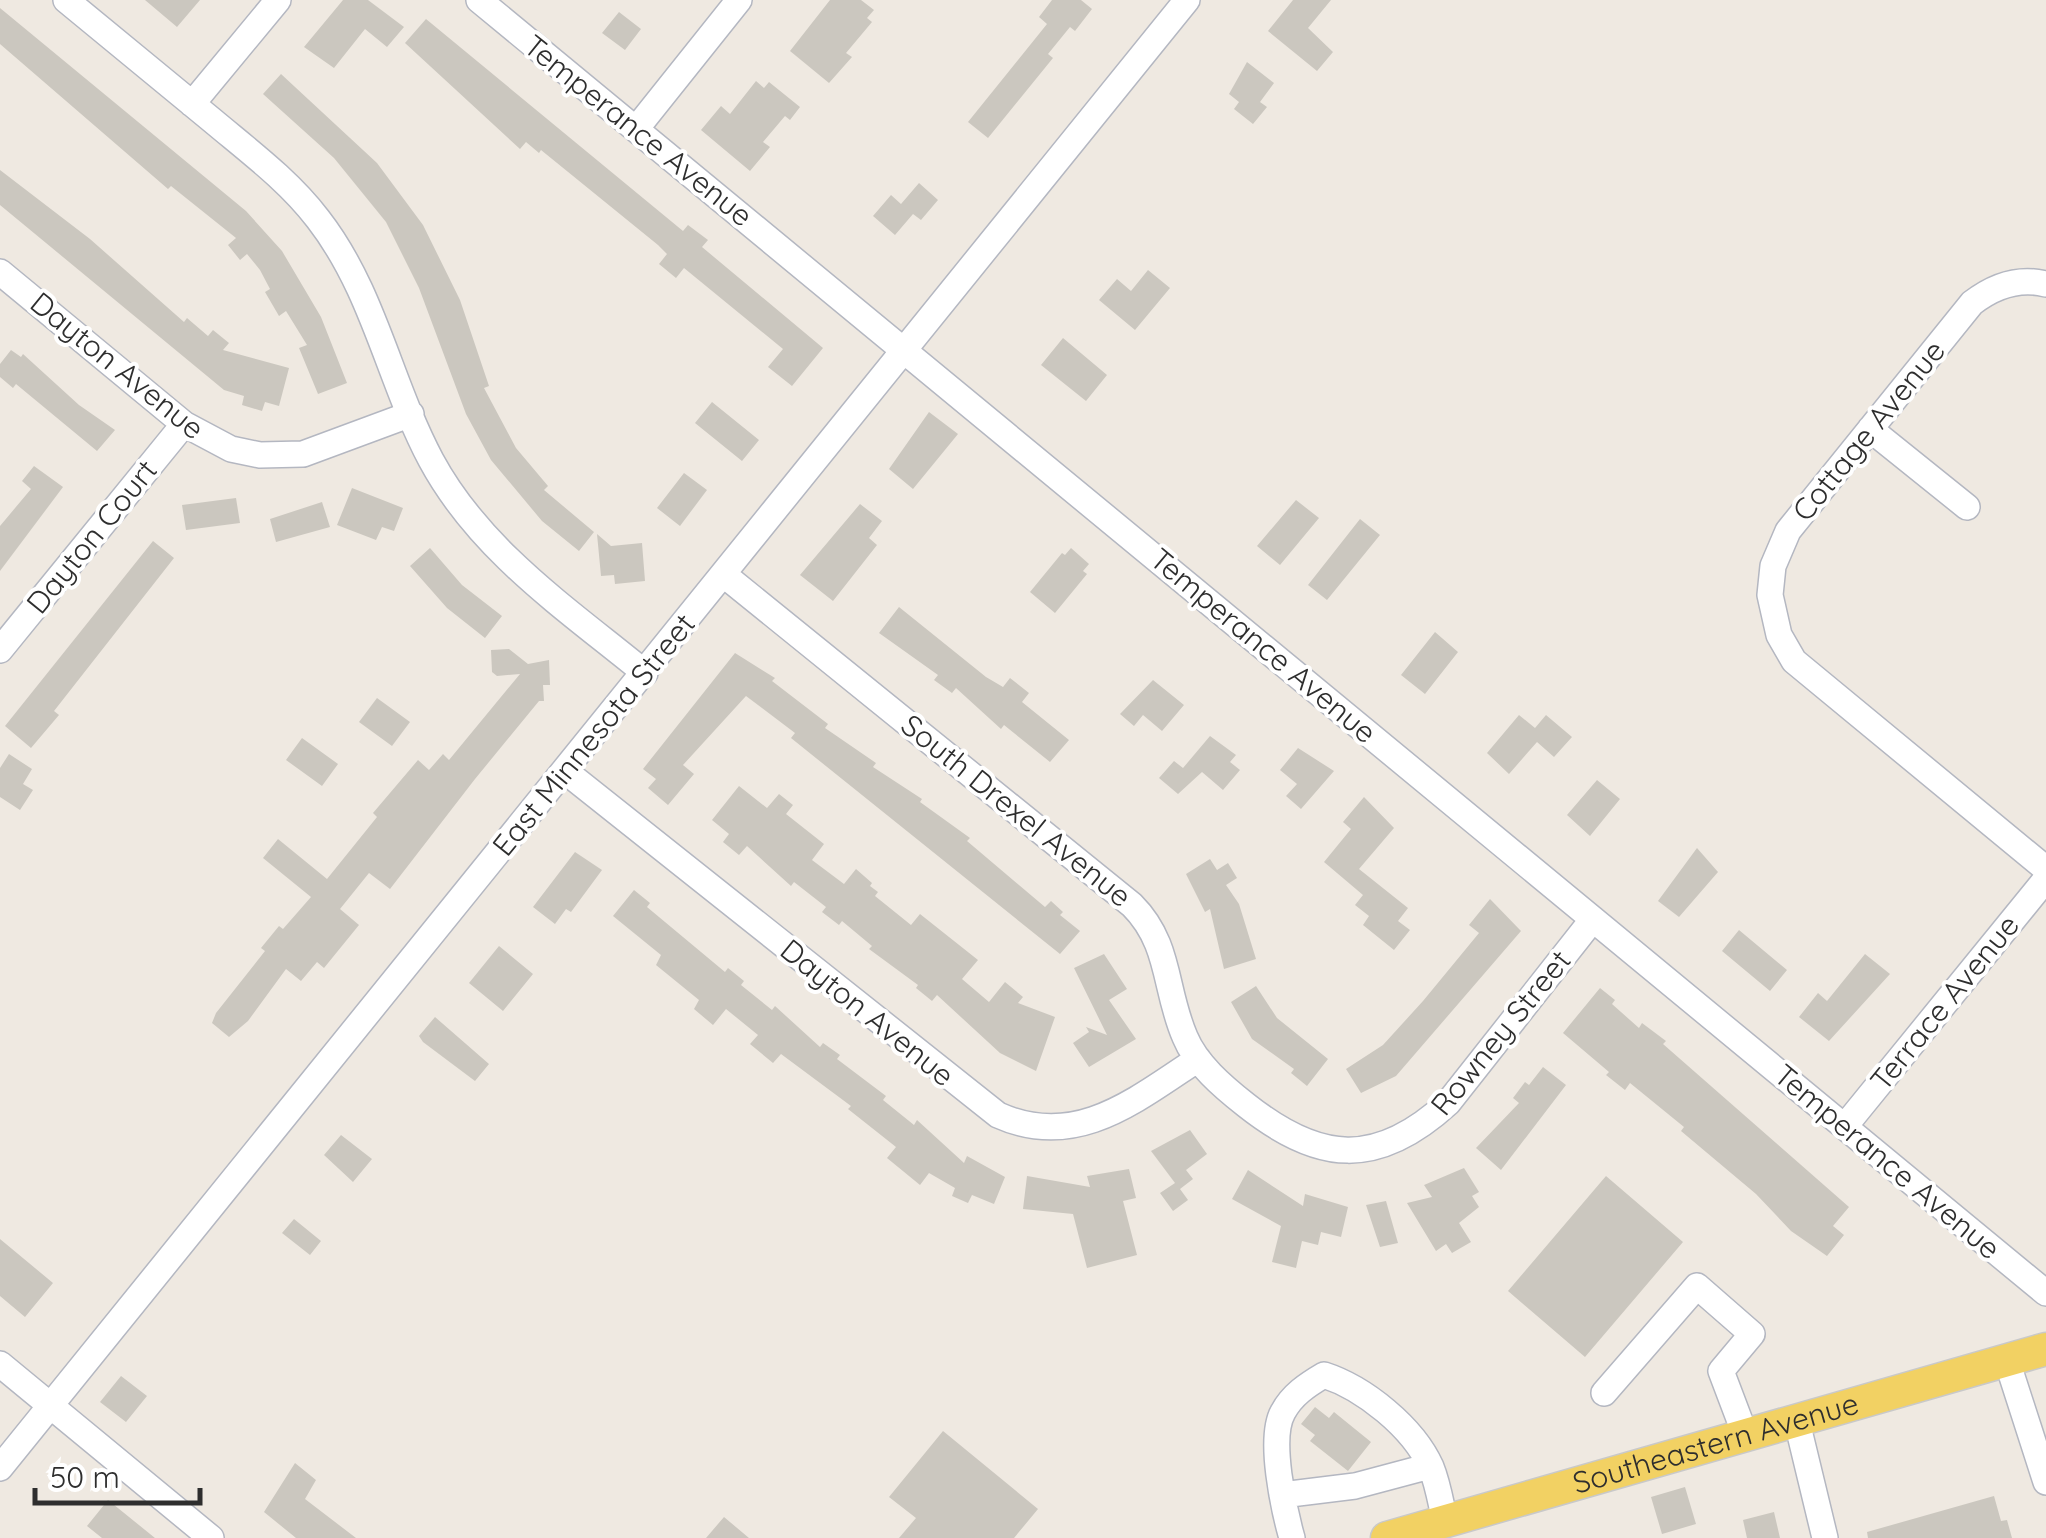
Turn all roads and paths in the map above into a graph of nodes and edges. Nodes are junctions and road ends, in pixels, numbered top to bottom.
1 (66, 0) edge
2 (278, 0) edge
3 (479, 0) edge
4 (740, 0) edge
5 (1187, 0) edge
6 (192, 104) junction
7 (636, 129) junction
8 (0, 272) edge
9 (2046, 284) edge
10 (904, 350) junction
11 (411, 414) junction
12 (184, 424) junction
13 (1870, 430) junction
14 (1967, 507) dead end
15 (723, 574) junction
16 (0, 650) edge
17 (645, 673) junction
18 (566, 772) junction
19 (2046, 869) edge
20 (2046, 880) edge
21 (1593, 919) junction
22 (1198, 1059) junction
23 (1845, 1126) junction
24 (1343, 1150) joint
25 (2046, 1293) edge
26 (2046, 1350) edge
27 (2007, 1361) junction
28 (0, 1364) edge
29 (1604, 1394) dead end
30 (50, 1406) junction
31 (1797, 1422) junction
32 (1746, 1436) junction
33 (1430, 1466) junction
34 (0, 1468) edge
35 (2046, 1482) edge
36 (1282, 1495) junction
37 (1445, 1521) junction
38 (211, 1538) edge
39 (1292, 1538) edge
40 (1387, 1538) edge
41 (1825, 1538) edge

1 - 6 street
2 - 6 street
3 - 7 street, Temperance Avenue
4 - 7 street
5 - 10 street, East Minnesota Street
6 - 11 street
7 - 10 street, Temperance Avenue
8 - 12 street, Dayton Avenue
9 - 13 street, Cottage Avenue
10 - 15 street, East Minnesota Street
10 - 21 street, Temperance Avenue
11 - 12 street, Dayton Avenue
11 - 17 street
12 - 16 street, Dayton Court
13 - 14 street
13 - 19 street, Cottage Avenue
15 - 17 street, East Minnesota Street
15 - 22 street, South Drexel Avenue
17 - 18 street, East Minnesota Street
18 - 22 street, Dayton Avenue
18 - 30 street, East Minnesota Street
20 - 23 street, Terrace Avenue
21 - 23 street, Temperance Avenue
21 - 24 street, Rowney Street
22 - 24 street, South Drexel Avenue
23 - 25 street, Temperance Avenue
26 - 27 main road, Southeastern Avenue
27 - 31 main road, Southeastern Avenue
27 - 35 street
28 - 30 street
29 - 32 street
30 - 34 street, East Minnesota Street
30 - 38 street
31 - 32 main road, Southeastern Avenue
31 - 41 street
32 - 37 main road, Southeastern Avenue
33 - 36 street
33 - 36 street
33 - 37 street
36 - 39 street
37 - 40 main road, Southeastern Avenue

